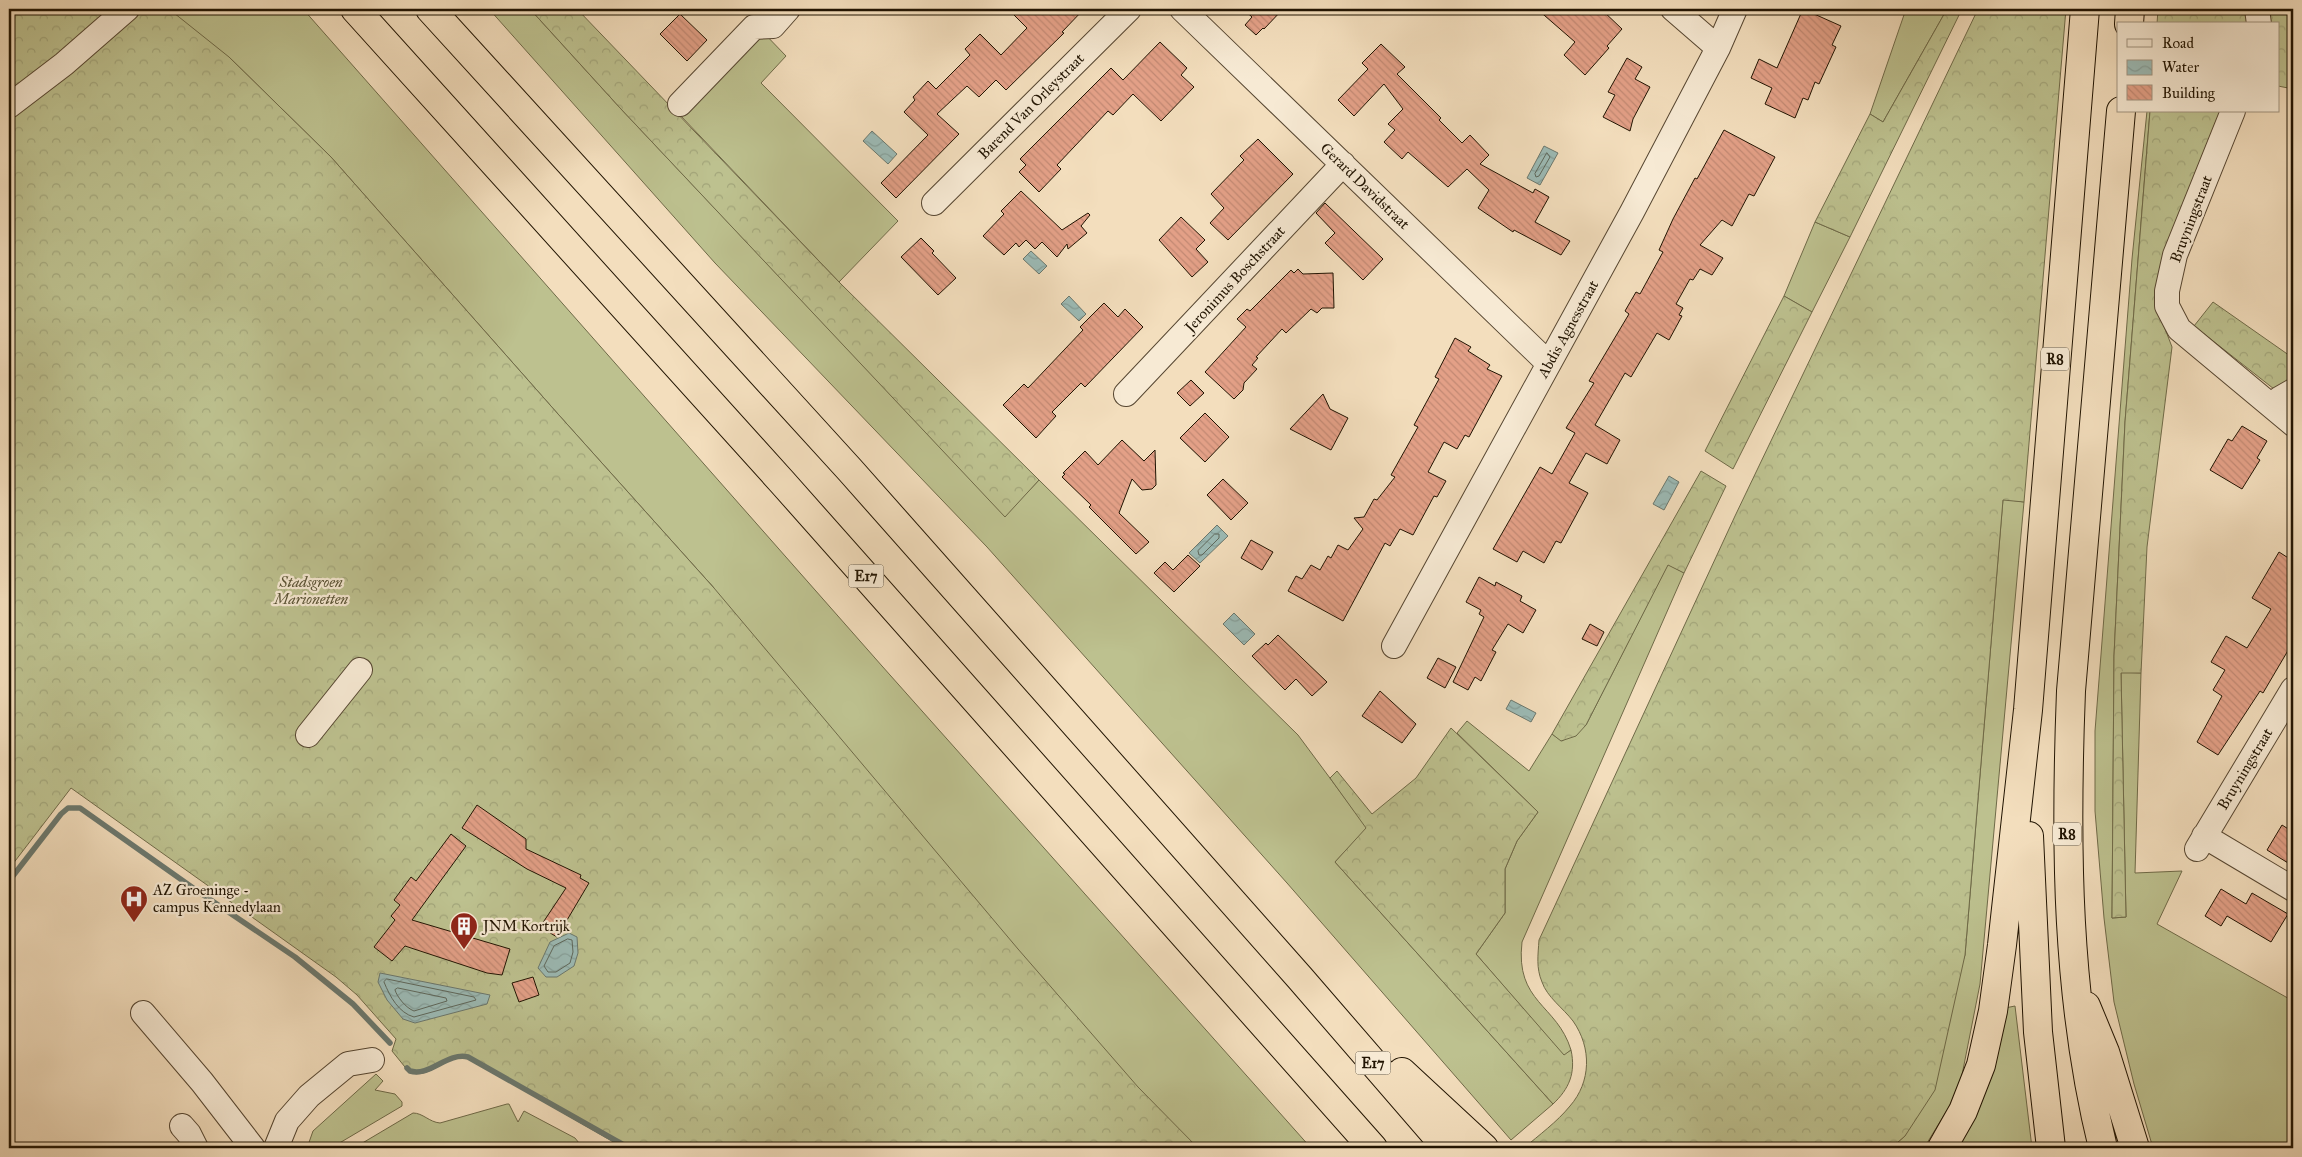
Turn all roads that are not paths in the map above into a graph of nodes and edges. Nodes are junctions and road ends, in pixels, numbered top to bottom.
1 (127, 9) edge
2 (355, 9) edge
3 (430, 9) edge
4 (1128, 9) edge
5 (1182, 9) edge
6 (1672, 9) edge
7 (1735, 9) edge
8 (2085, 9) edge
9 (2130, 9) edge
10 (2257, 9) edge
11 (781, 17) edge
12 (2129, 22) edge
13 (2259, 22) edge
14 (1718, 48) junction
15 (680, 104) dead end
16 (9, 106) edge
17 (2121, 112) edge
18 (2233, 112) edge
19 (1343, 164) junction
20 (934, 203) dead end
21 (1548, 363) junction
22 (2293, 391) edge
23 (1126, 394) dead end
24 (2272, 406) junction
25 (2293, 424) edge
26 (1394, 646) dead end
27 (360, 670) dead end
28 (2293, 689) edge
29 (2028, 710) junction
30 (308, 735) dead end
31 (2293, 889) edge
32 (2035, 975) junction
33 (2074, 977) junction
34 (1300, 978) junction
35 (143, 1013) dead end
36 (372, 1060) dead end
37 (253, 1148) edge
38 (276, 1148) edge
39 (1374, 1148) edge
40 (1447, 1148) edge
41 (1484, 1148) edge
42 (1942, 1148) edge
43 (2051, 1148) edge
44 (2069, 1148) edge
45 (2103, 1148) edge
46 (2136, 1148) edge

1 - 16 street
2 - 39 highway, E17
3 - 34 highway, E17
4 - 20 street, Barend Van Orleystraat
5 - 19 street, Gerard Davidstraat
6 - 14 street
7 - 14 street, Abdis Agnesstraat
8 - 29 highway, R8
9 - 12 highway
10 - 13 street
11 - 15 street
14 - 21 street, Abdis Agnesstraat
17 - 33 highway, R8
18 - 24 street, Bruyningstraat
19 - 21 street, Gerard Davidstraat
19 - 23 street, Jeronimus Boschstraat
21 - 26 street, Abdis Agnesstraat
22 - 24 street
24 - 25 street, Bruyningstraat
27 - 30 street
28 - 31 street, Bruyningstraat
29 - 32 highway, R8
29 - 42 highway
32 - 43 highway
32 - 44 highway, R8
33 - 45 highway, R8
33 - 46 highway
34 - 40 highway, E17
34 - 41 highway
35 - 37 street
36 - 38 street

